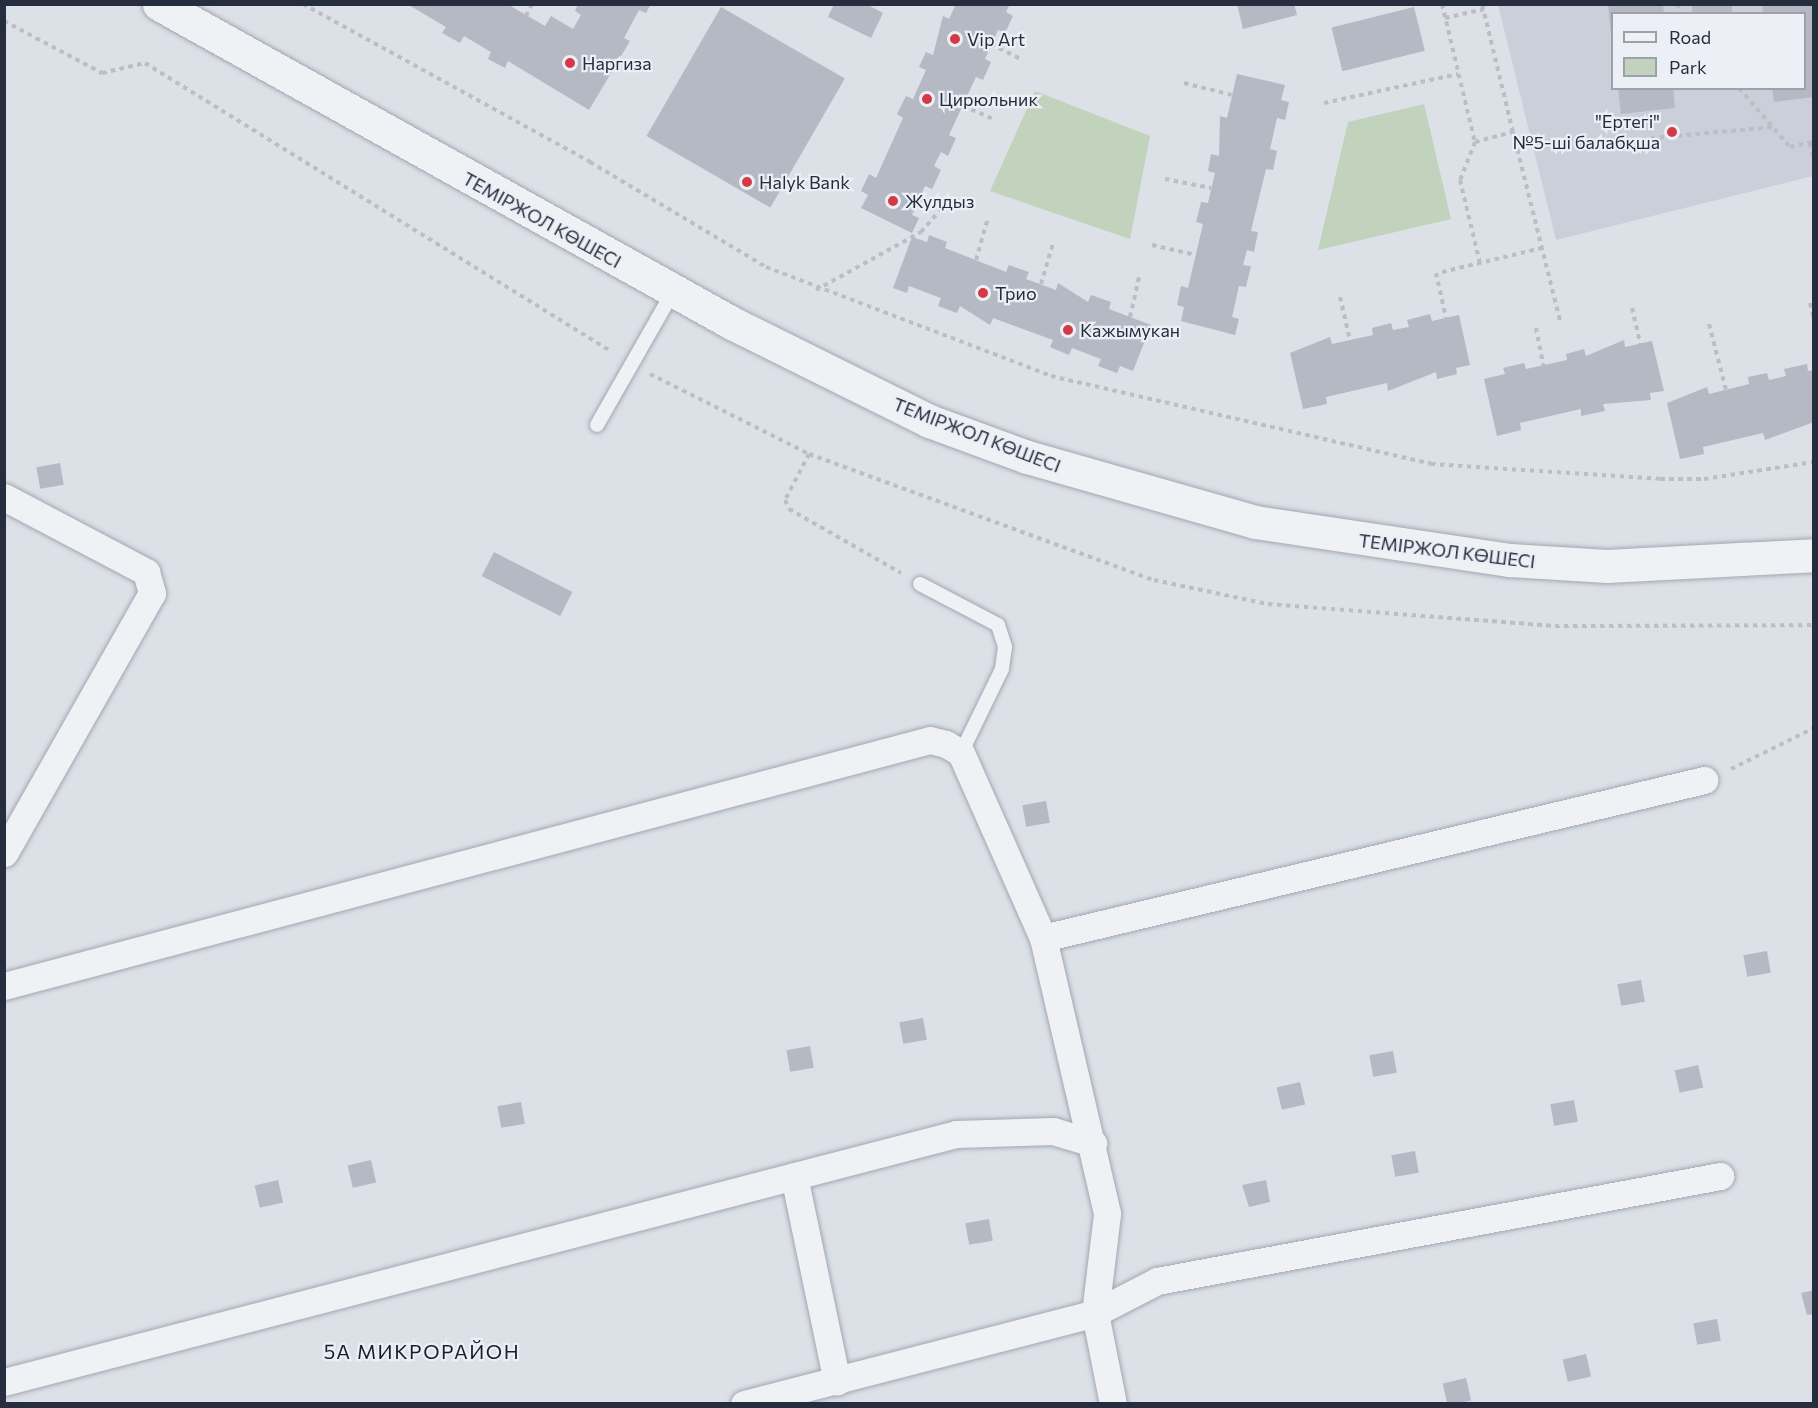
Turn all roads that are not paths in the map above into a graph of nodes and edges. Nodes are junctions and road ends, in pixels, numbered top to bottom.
1 (159, 4) edge
2 (673, 292) junction
3 (597, 425) dead end
4 (4, 497) edge
5 (1814, 555) edge
6 (920, 584) road end
7 (961, 753) junction
8 (1704, 780) road end
9 (4, 853) edge
10 (1043, 938) junction
11 (4, 986) edge
12 (1093, 1143) junction
13 (795, 1176) junction
14 (1720, 1176) dead end
15 (1095, 1313) junction
16 (4, 1382) edge
17 (837, 1382) junction
18 (744, 1404) edge
19 (1113, 1404) edge

1 - 2 street, ТЕМІРЖОЛ КӨШЕСІ
2 - 3 lane
2 - 5 street, ТЕМІРЖОЛ КӨШЕСІ
4 - 9 street
6 - 7 lane
7 - 10 street
7 - 11 street
8 - 10 street
10 - 12 street
12 - 13 street
12 - 15 street
13 - 16 street
13 - 17 street
14 - 15 street
15 - 17 street
15 - 19 street
17 - 18 street

